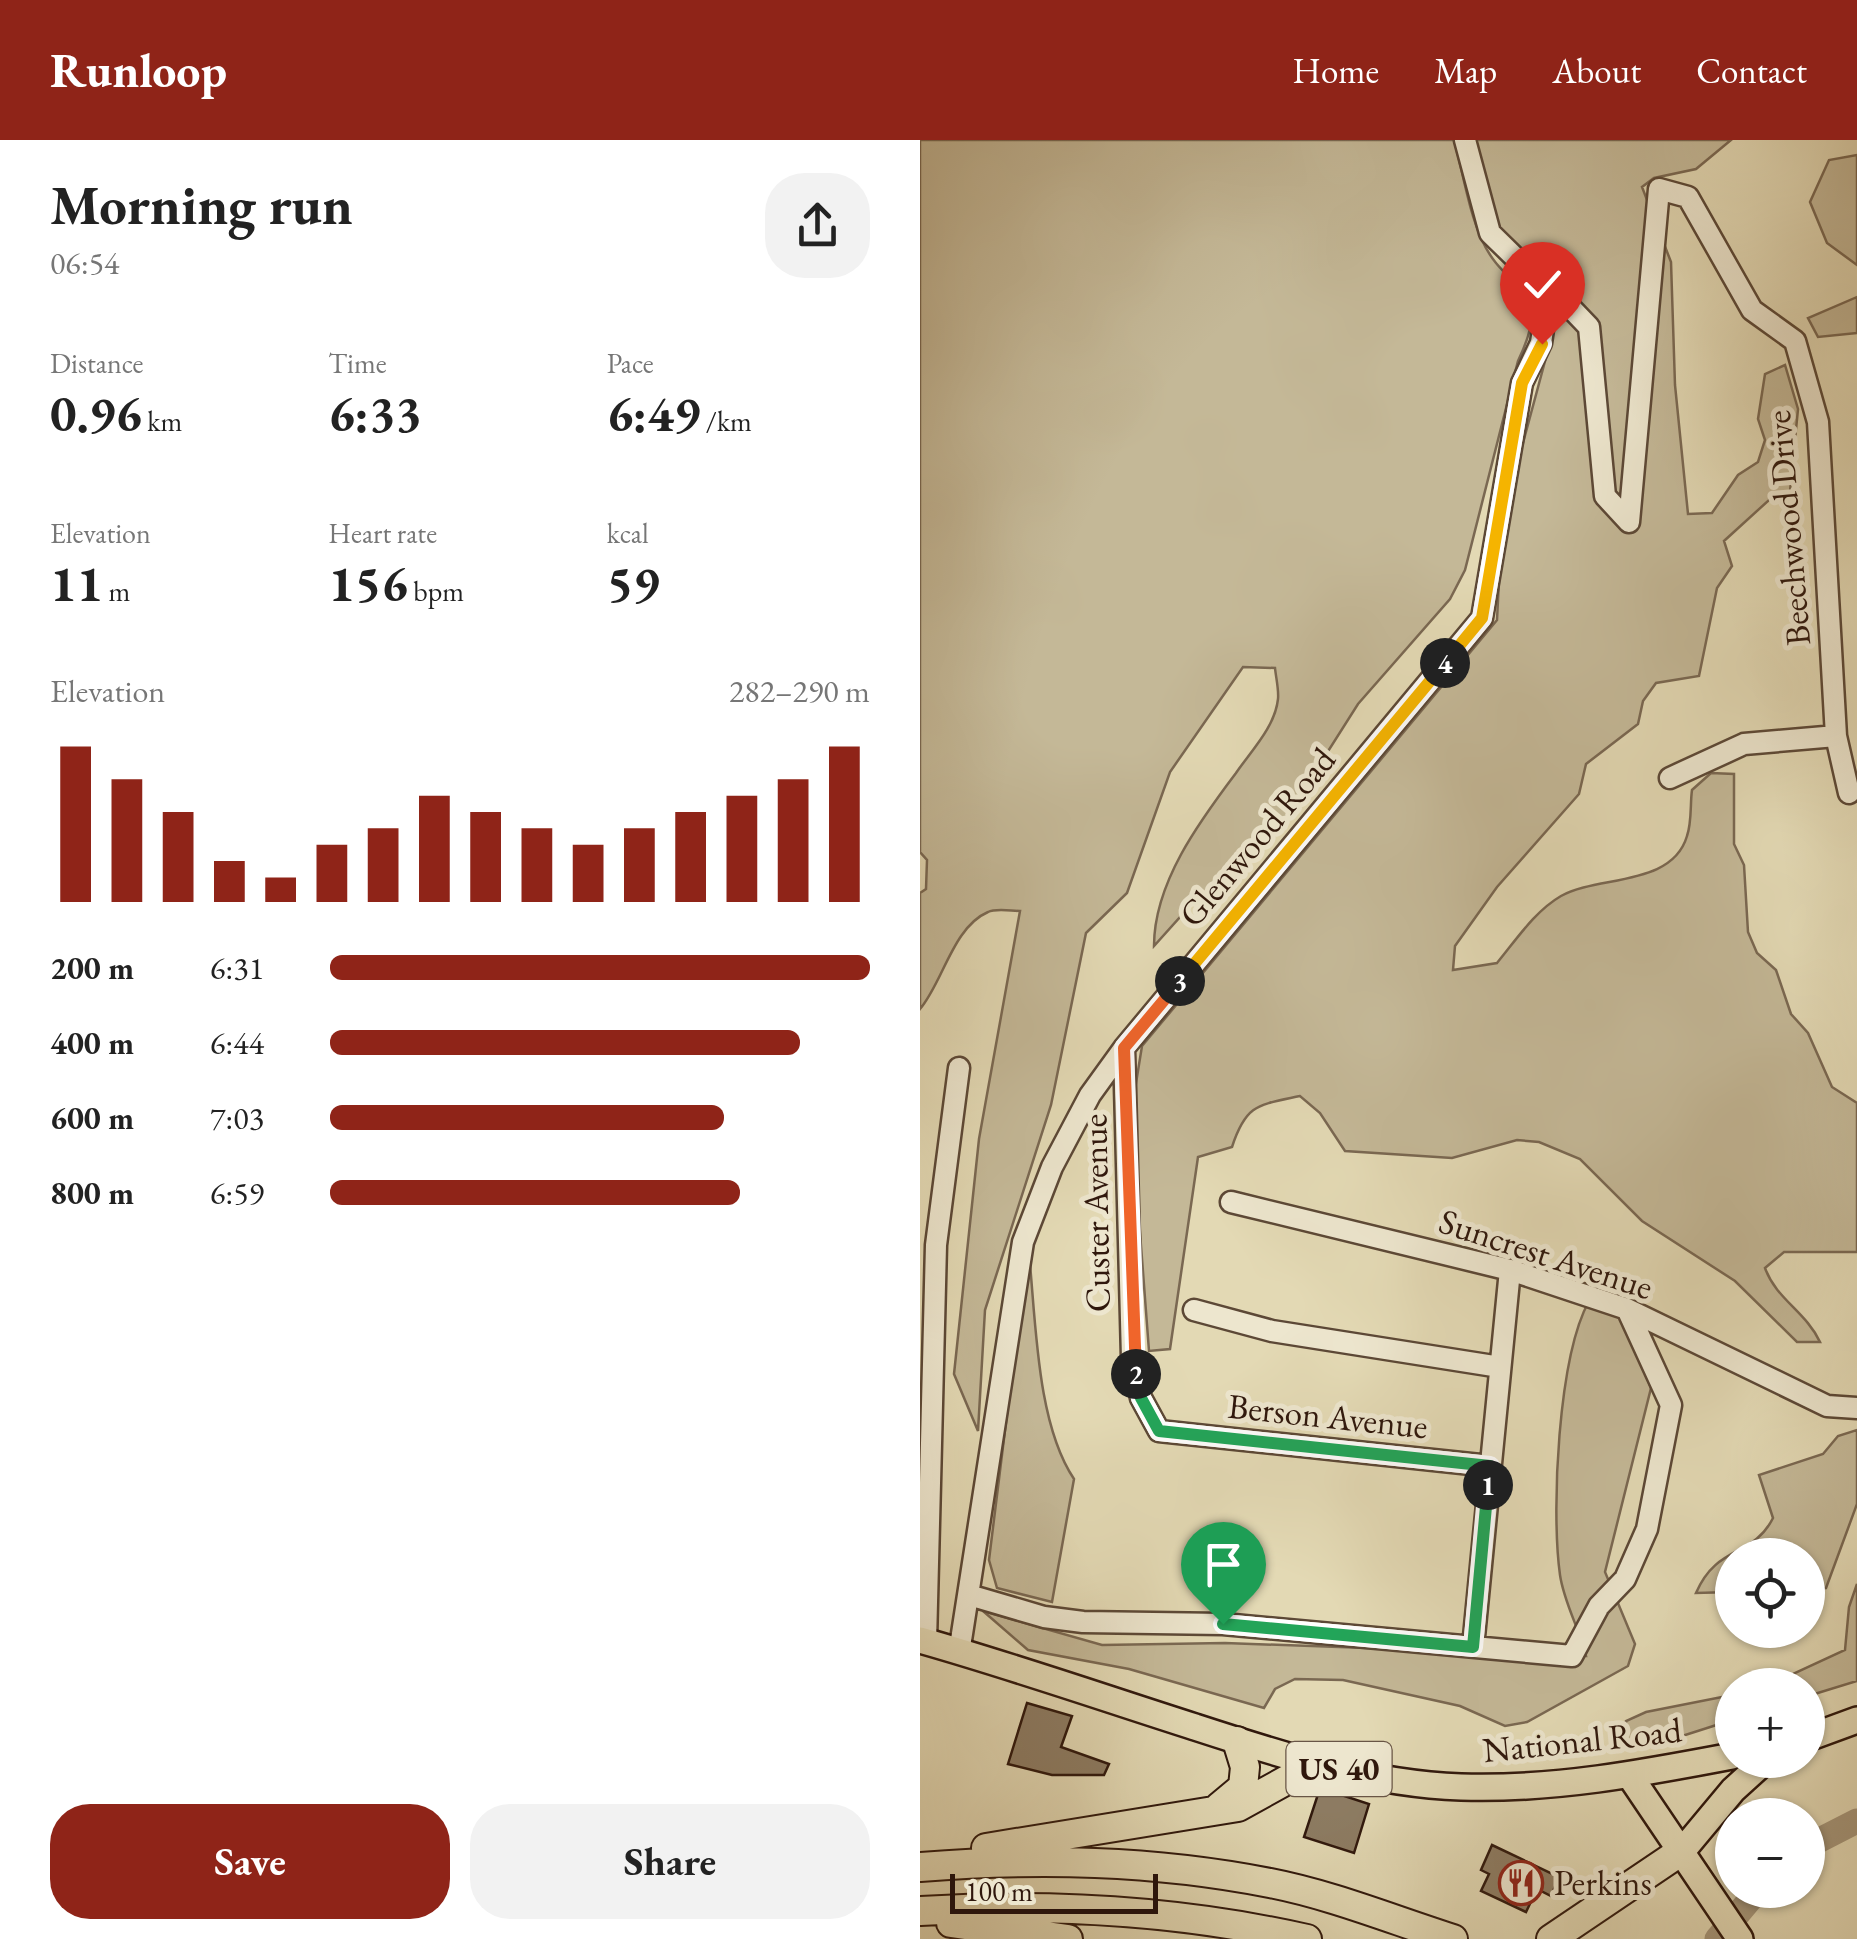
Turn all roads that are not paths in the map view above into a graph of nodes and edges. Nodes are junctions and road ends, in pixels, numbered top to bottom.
1 (1466, 140) edge
2 (1547, 302) junction
3 (1836, 736) junction
4 (1670, 778) dead end
5 (1849, 793) dead end
6 (1124, 1048) junction
7 (960, 1068) dead end
8 (1231, 1202) dead end
9 (1510, 1270) junction
10 (1628, 1309) junction
11 (1194, 1310) dead end
12 (1500, 1367) junction
13 (1857, 1408) edge
14 (1159, 1431) joint
15 (1490, 1466) junction
16 (969, 1594) junction
17 (923, 1641) edge
18 (1473, 1647) junction
19 (959, 1653) junction
20 (1857, 1720) edge
21 (1825, 1732) edge
22 (1237, 1741) junction
23 (1715, 1759) edge
24 (1314, 1764) junction
25 (1630, 1776) junction
26 (1746, 1778) edge
27 (1208, 1813) junction
28 (1688, 1859) junction
29 (920, 1863) edge
30 (920, 1911) edge
31 (920, 1922) edge
32 (1068, 1939) edge
33 (1307, 1939) edge
34 (1453, 1939) edge
35 (1551, 1939) edge
36 (1740, 1939) edge

1 - 2 street
2 - 3 street, Beechwood Drive
2 - 6 street, Glenwood Road
3 - 4 street
3 - 5 street, Beechwood Drive
6 - 14 street, Custer Avenue
6 - 16 street, Glenwood Road
7 - 17 street
8 - 9 street, Suncrest Avenue
9 - 10 street, Suncrest Avenue
9 - 12 street
10 - 13 street, Suncrest Avenue
10 - 18 street
11 - 12 street
12 - 15 street
14 - 15 street, Berson Avenue
15 - 18 street
16 - 18 street
16 - 19 street, Glenwood Road
17 - 19 main road, National Road / US 40
19 - 22 main road, National Road / US 40
20 - 21 main road
22 - 24 main road, National Road / US 40
22 - 27 highway
23 - 25 main road, National Road / US 40
24 - 25 main road, National Road / US 40
24 - 27 highway
25 - 28 main road
26 - 28 main road
27 - 29 highway
28 - 35 highway
28 - 36 main road
29 - 34 highway
30 - 33 highway
31 - 32 highway

